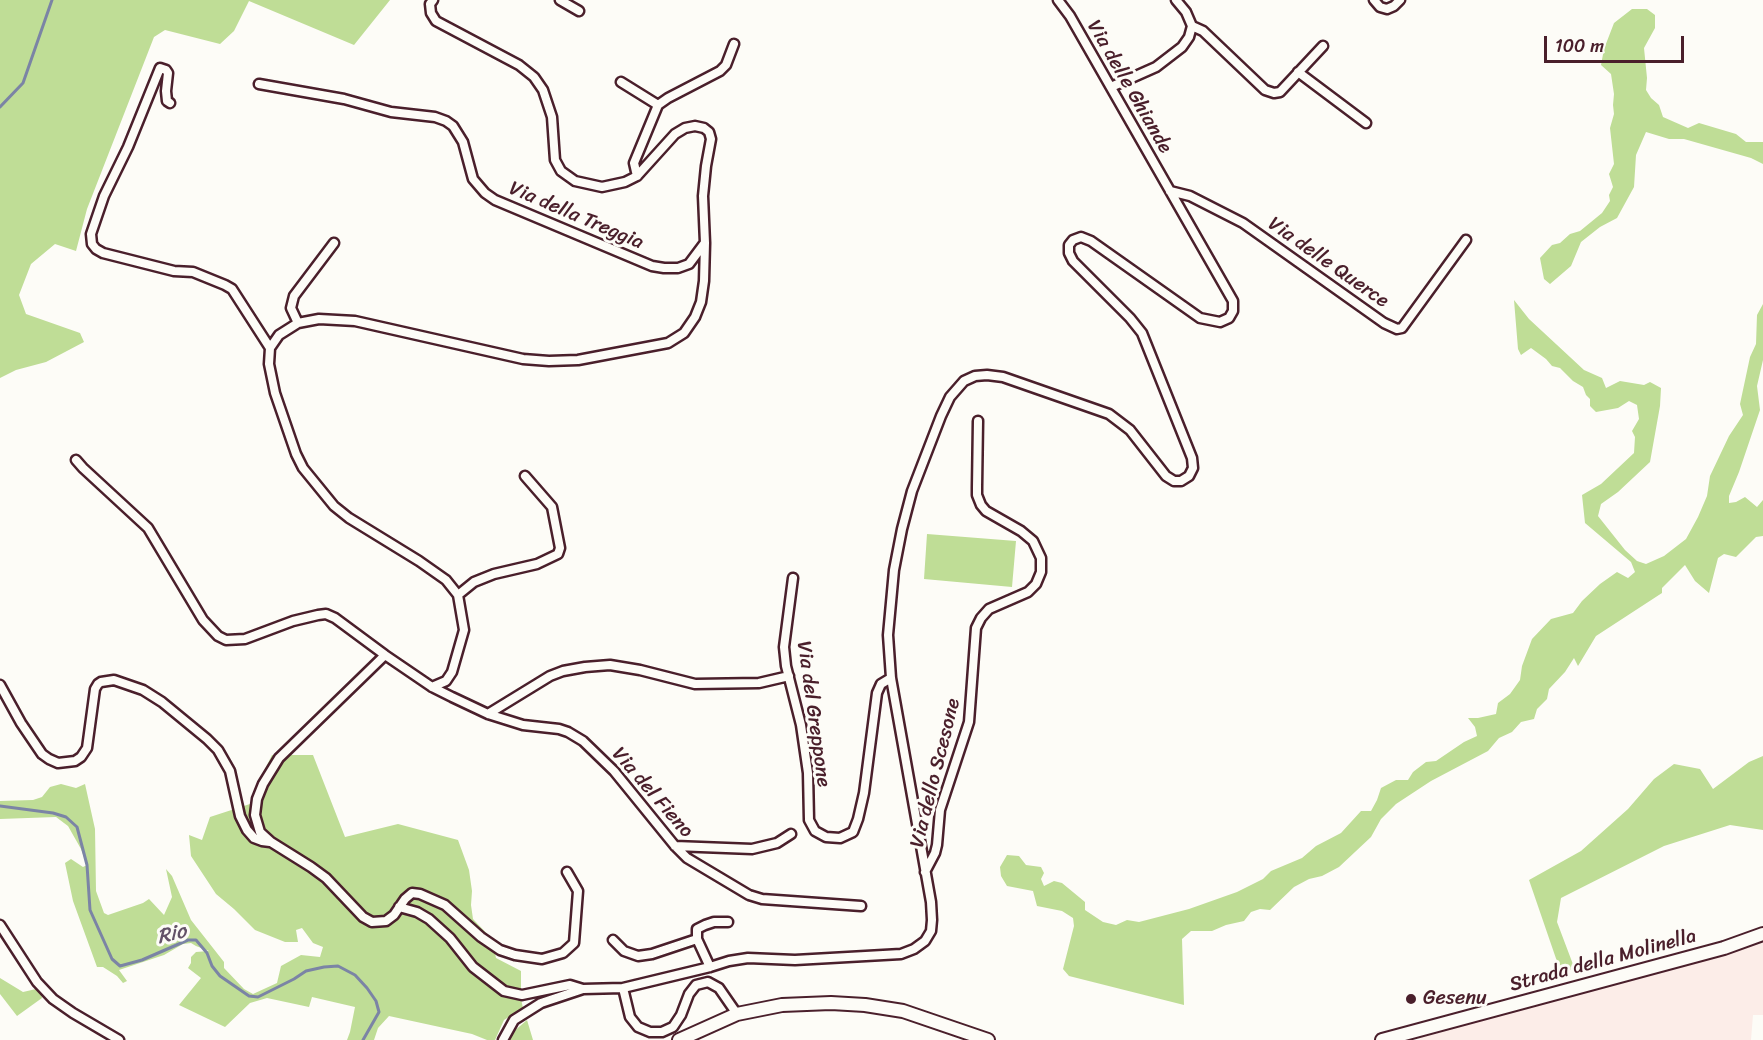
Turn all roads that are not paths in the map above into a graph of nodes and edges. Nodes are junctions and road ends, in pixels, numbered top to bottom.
1 (433, 0) edge
2 (560, 0) edge
3 (1058, 0) edge
4 (1176, 0) edge
5 (1374, 0) edge
6 (1400, 0) edge
7 (579, 11) dead end
8 (1192, 26) junction
9 (734, 44) dead end
10 (1323, 46) dead end
11 (1298, 72) junction
12 (621, 82) dead end
13 (259, 84) dead end
14 (1111, 87) junction
15 (170, 103) dead end
16 (658, 105) junction
17 (1365, 123) dead end
18 (637, 176) junction
19 (1170, 191) junction
20 (1466, 240) dead end
21 (334, 243) dead end
22 (705, 243) junction
23 (298, 323) junction
24 (270, 348) junction
25 (978, 421) dead end
26 (76, 460) dead end
27 (525, 476) dead end
28 (792, 578) dead end
29 (458, 595) junction
30 (385, 655) junction
31 (789, 676) junction
32 (891, 678) junction
33 (0, 685) edge
34 (432, 687) junction
35 (488, 714) junction
36 (791, 834) dead end
37 (271, 842) junction
38 (675, 846) junction
39 (567, 872) dead end
40 (925, 872) junction
41 (861, 906) dead end
42 (399, 907) junction
43 (728, 922) dead end
44 (0, 925) edge
45 (1763, 934) edge
46 (698, 939) junction
47 (613, 940) dead end
48 (710, 967) junction
49 (623, 988) junction
50 (583, 989) junction
51 (737, 1014) junction
52 (681, 1039) edge
53 (119, 1040) edge
54 (503, 1040) edge
55 (988, 1040) edge
56 (1382, 1040) edge

1 - 18 street, Via della Treggia
2 - 7 street
3 - 14 street, Via delle Ghiande
4 - 8 street
5 - 6 street
8 - 11 street
8 - 14 street
9 - 16 street
10 - 11 street
11 - 17 street
12 - 16 street
13 - 22 street, Via della Treggia
14 - 19 street, Via delle Ghiande
15 - 24 street
16 - 18 street
18 - 22 street, Via della Treggia
19 - 20 street, Via delle Querce
19 - 32 street, Via delle Ghiande
21 - 23 street
22 - 23 street, Via della Treggia
23 - 24 street
24 - 29 street
25 - 40 street, Via dello Scesone
26 - 30 street
27 - 29 street
28 - 31 street, Via del Greppone
29 - 34 street
30 - 34 street
30 - 37 street
31 - 32 street, Via del Greppone
31 - 35 street
32 - 40 street
33 - 37 street
34 - 35 street, Via del Fieno
35 - 38 street, Via del Fieno
36 - 38 street
37 - 42 street
38 - 41 street, Via del Fieno
39 - 42 street
40 - 48 street
42 - 50 street
43 - 46 street
44 - 53 street
45 - 56 main road, Strada della Molinella
46 - 47 street
46 - 48 street
48 - 49 street
49 - 50 street
49 - 51 street
50 - 54 street
51 - 52 main road
51 - 55 main road

